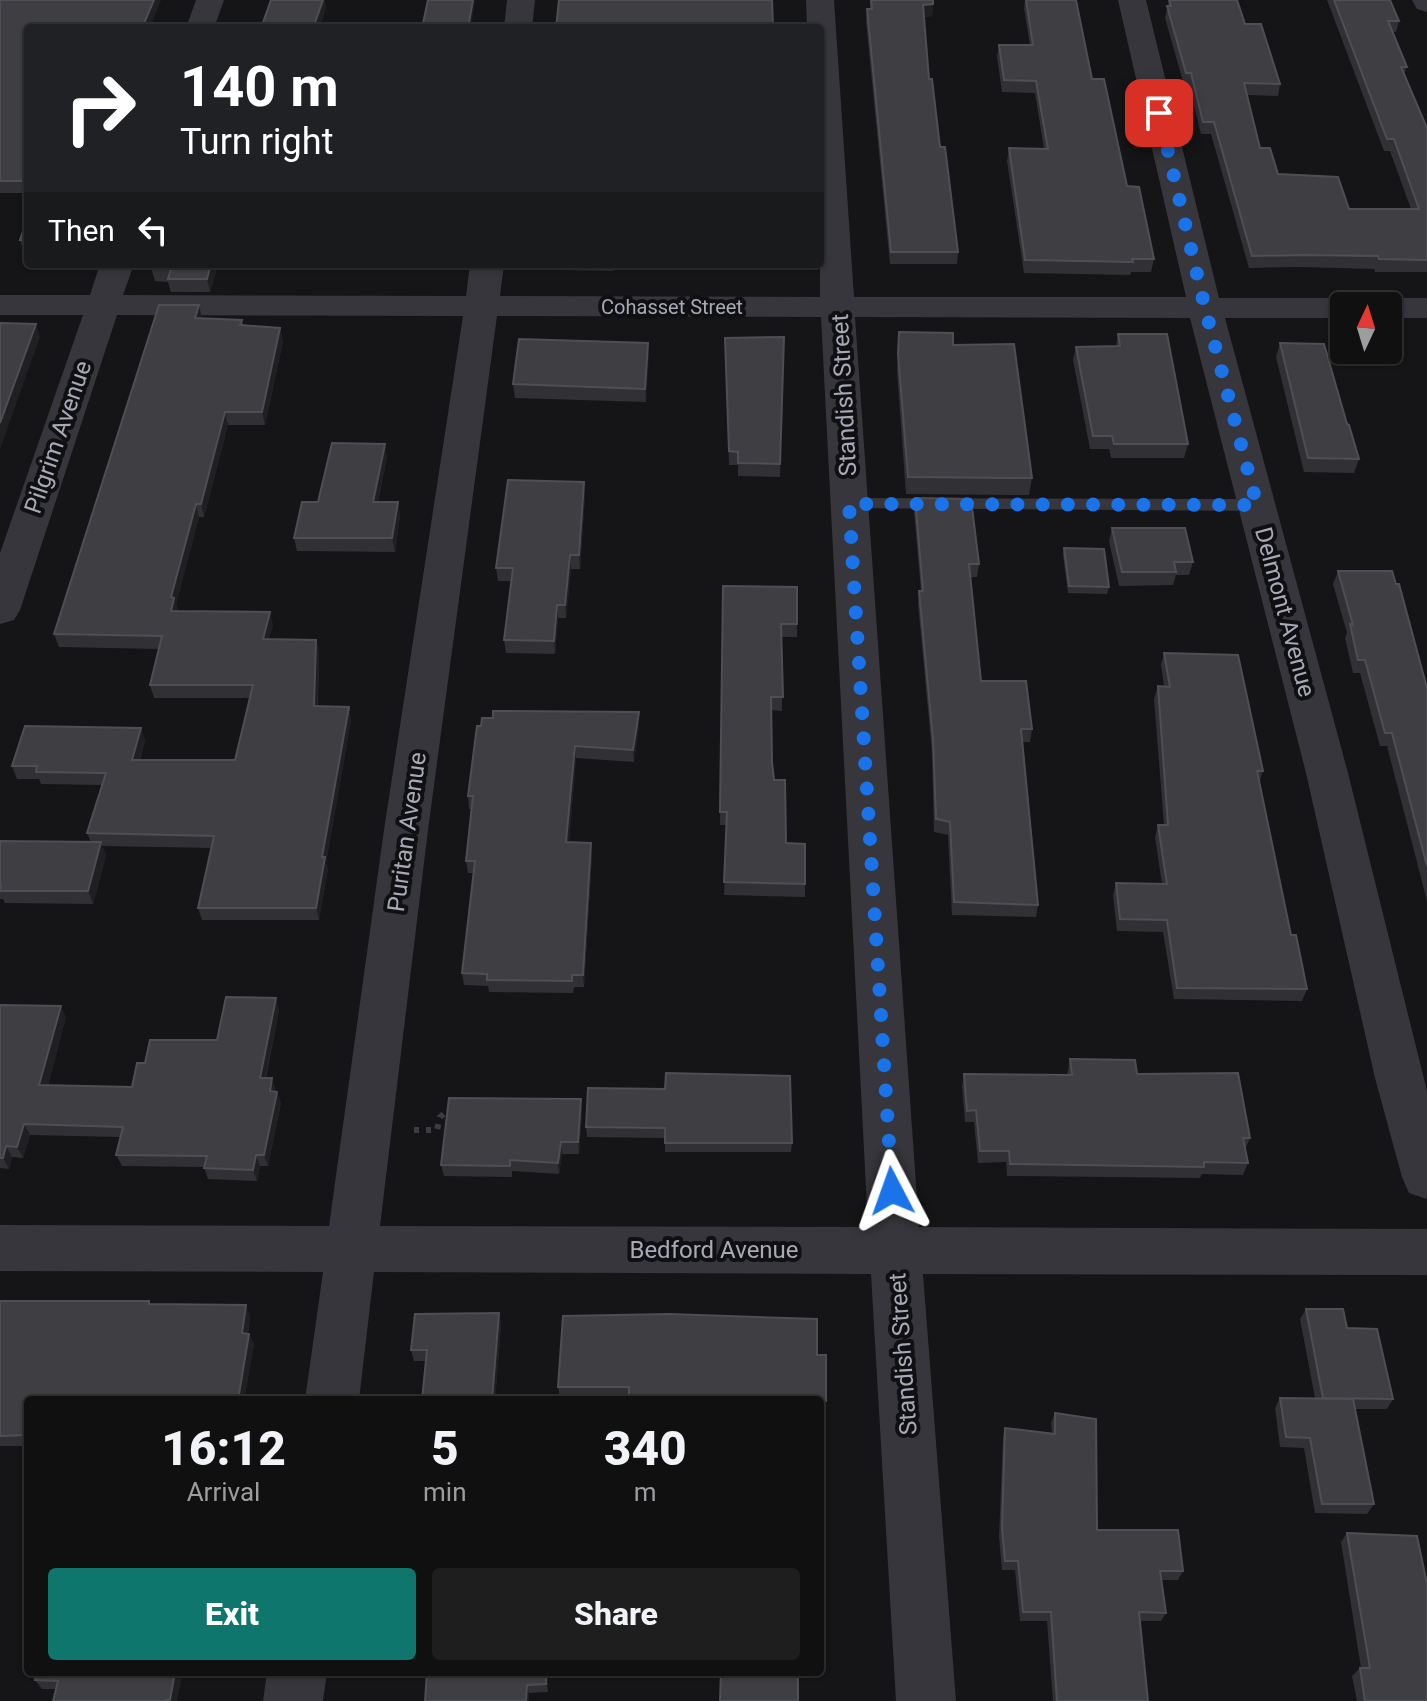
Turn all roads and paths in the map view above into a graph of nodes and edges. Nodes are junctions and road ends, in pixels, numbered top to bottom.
1 (210, 0) edge
2 (521, 0) edge
3 (820, 0) edge
4 (1132, 0) edge
5 (201, 24) edge
6 (518, 24) edge
7 (822, 24) edge
8 (824, 62) edge
9 (116, 268) edge
10 (486, 268) edge
11 (0, 305) edge
12 (103, 305) junction
13 (481, 306) junction
14 (840, 308) junction
15 (1205, 308) junction
16 (1330, 308) edge
17 (1402, 308) edge
18 (1427, 308) edge
19 (849, 504) junction
20 (1257, 505) junction
21 (0, 610) edge
22 (456, 1103) edge
23 (405, 1130) dead end
24 (437, 1130) junction
25 (449, 1131) edge
26 (1427, 1177) edge
27 (0, 1248) edge
28 (351, 1250) junction
29 (896, 1250) junction
30 (1427, 1252) edge
31 (333, 1396) edge
32 (296, 1676) edge
33 (293, 1701) edge
34 (926, 1701) edge

1 - 5 street
2 - 6 street
3 - 7 street, Standish Street
4 - 15 street, Delmont Avenue
8 - 14 street, Standish Street
9 - 12 street, Pilgrim Avenue
10 - 13 street, Puritan Avenue
11 - 12 street, Cohasset Street
12 - 13 street, Cohasset Street
12 - 21 street, Pilgrim Avenue
13 - 14 street, Cohasset Street
13 - 28 street, Puritan Avenue
14 - 15 street, Cohasset Street
14 - 19 street, Standish Street
15 - 16 street, Cohasset Street
15 - 20 street, Delmont Avenue
17 - 18 street
19 - 20 lane
19 - 29 street, Standish Street
20 - 26 street, Delmont Avenue
22 - 24 path
23 - 24 path
24 - 25 path
27 - 28 street, Bedford Avenue
28 - 29 street, Bedford Avenue
28 - 31 street, Puritan Avenue
29 - 30 street, Bedford Avenue
29 - 34 street, Standish Street
32 - 33 street

